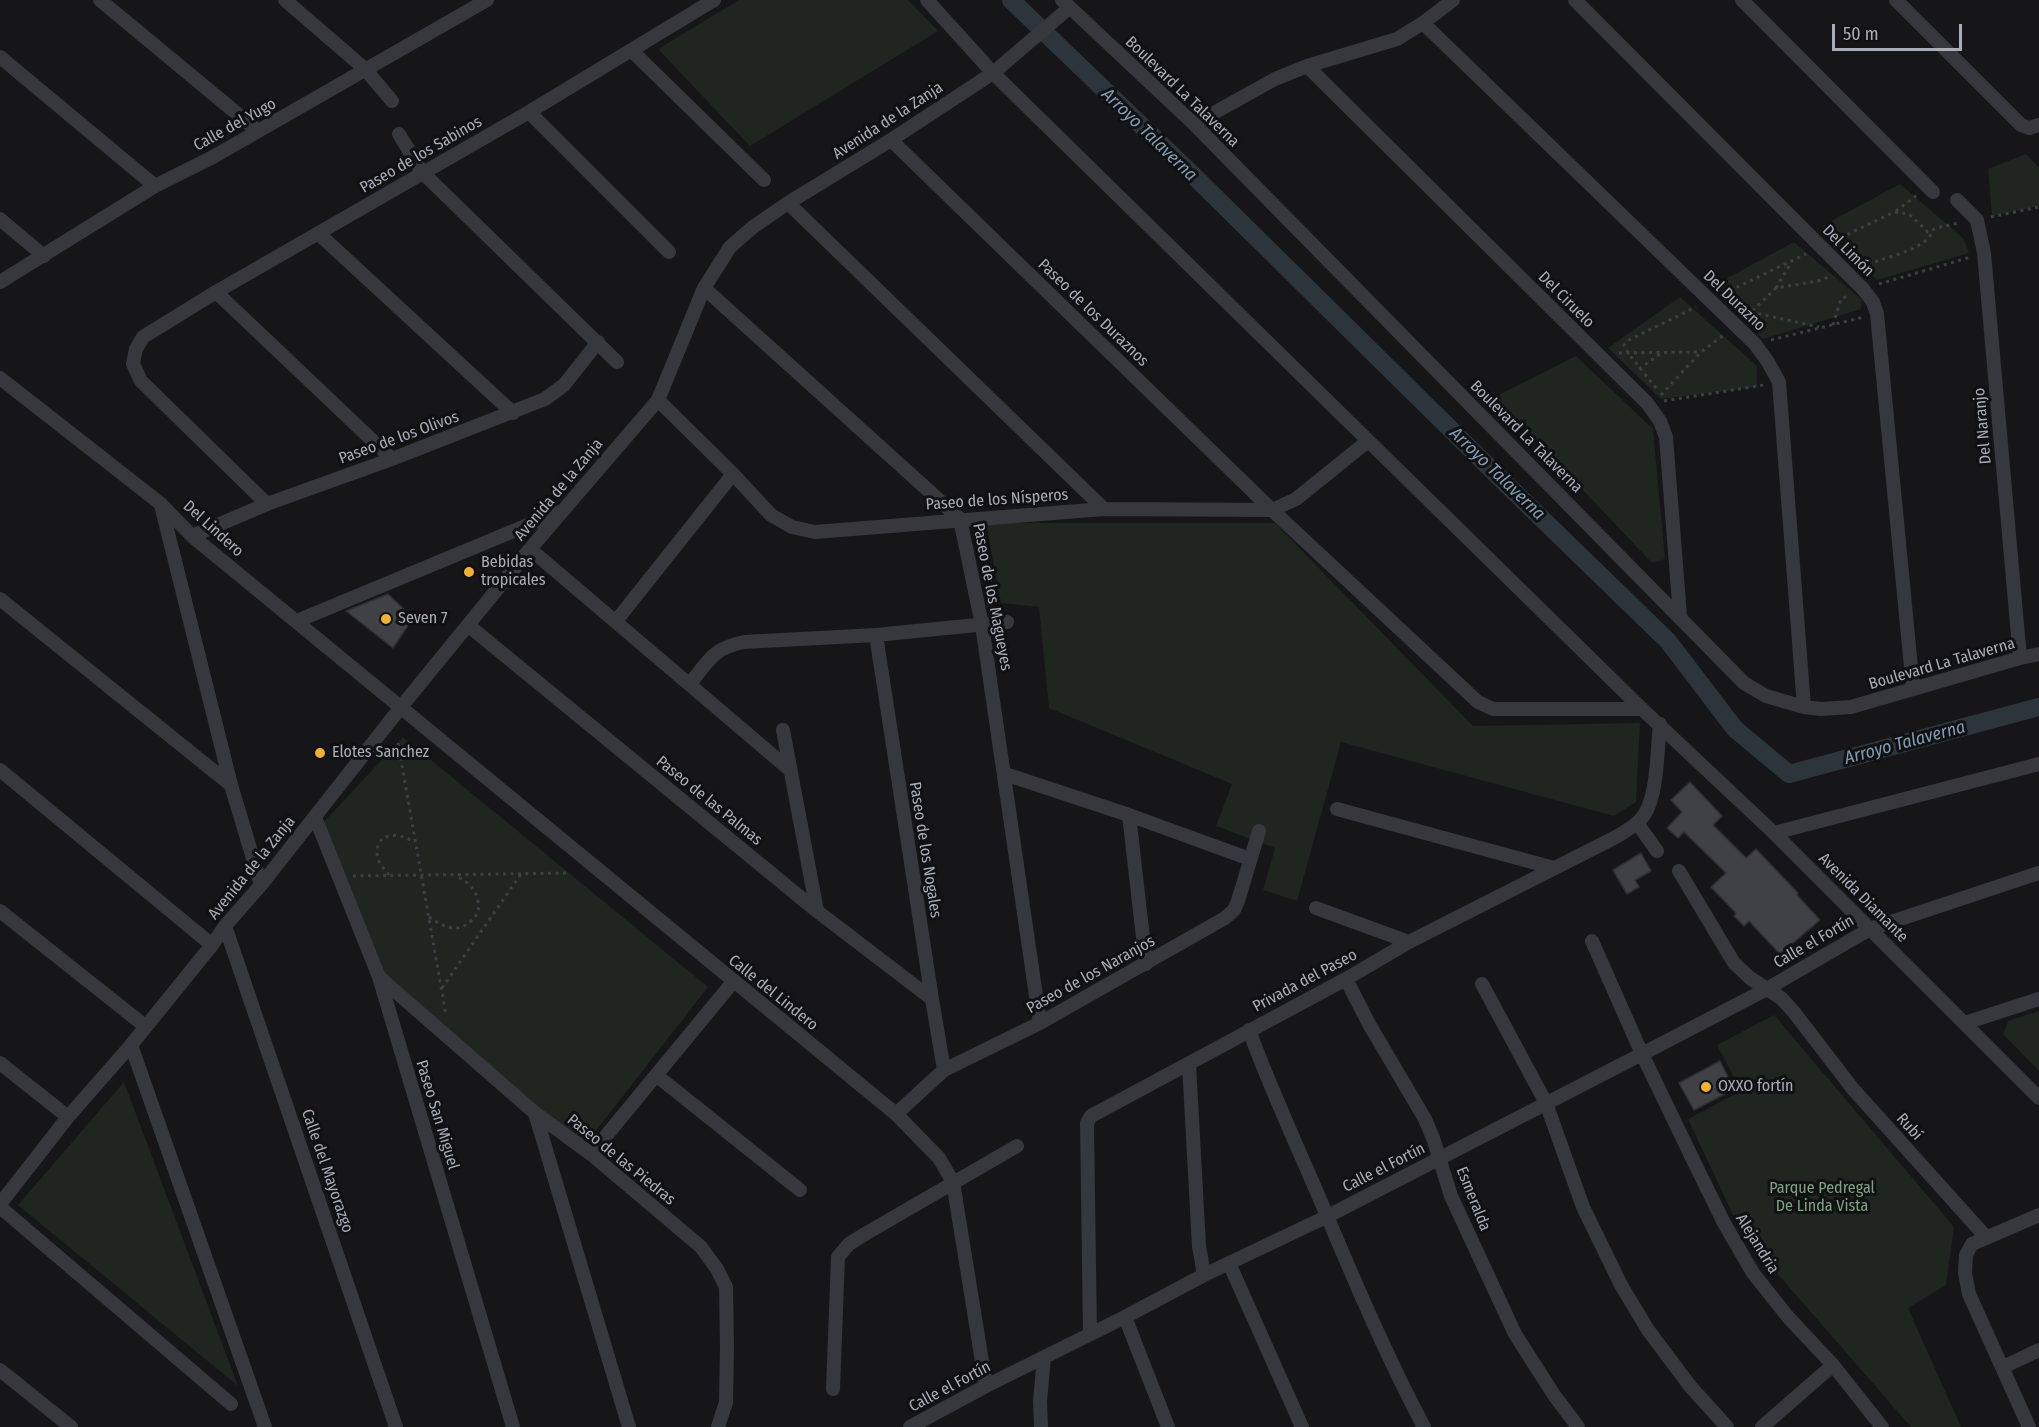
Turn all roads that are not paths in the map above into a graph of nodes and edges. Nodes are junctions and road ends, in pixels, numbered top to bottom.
1 (100, 0) edge
2 (285, 0) edge
3 (714, 0) edge
4 (927, 0) edge
5 (1453, 0) edge
6 (1575, 0) edge
7 (1742, 0) edge
8 (1896, 0) edge
9 (482, 1) edge
10 (1066, 4) edge
11 (1423, 22) junction
12 (632, 51) junction
13 (0, 57) edge
14 (1307, 66) junction
15 (365, 69) junction
16 (993, 73) junction
17 (392, 101) dead end
18 (529, 112) junction
19 (1194, 124) junction
20 (2038, 126) edge
21 (258, 131) junction
22 (399, 134) dead end
23 (891, 140) junction
24 (422, 172) junction
25 (764, 180) dead end
26 (155, 186) junction
27 (1930, 190) road end
28 (1957, 200) dead end
29 (788, 203) junction
30 (0, 219) edge
31 (319, 234) junction
32 (669, 252) dead end
33 (44, 256) junction
34 (0, 282) edge
35 (704, 288) junction
36 (216, 292) junction
37 (598, 342) junction
38 (617, 362) dead end
39 (0, 378) edge
40 (658, 400) junction
41 (513, 413) junction
42 (1368, 441) junction
43 (392, 459) junction
44 (733, 474) junction
45 (161, 504) junction
46 (267, 504) junction
47 (1104, 508) junction
48 (1272, 510) junction
49 (561, 511) junction
50 (960, 519) junction
51 (192, 536) junction
52 (530, 549) junction
53 (0, 599) edge
54 (1680, 616) junction
55 (297, 621) junction
56 (616, 621) junction
57 (1006, 622) dead end
58 (982, 625) junction
59 (469, 626) junction
60 (876, 635) junction
61 (2039, 654) edge
62 (2020, 658) junction
63 (690, 684) junction
64 (1913, 688) junction
65 (401, 707) junction
66 (1804, 707) junction
67 (1642, 709) junction
68 (1660, 724) junction
69 (783, 730) dead end
70 (2039, 764) edge
71 (0, 770) edge
72 (790, 770) junction
73 (1005, 774) junction
74 (231, 785) junction
75 (1337, 809) dead end
76 (1129, 815) junction
77 (315, 817) junction
78 (1637, 823) junction
79 (1259, 831) dead end
80 (1774, 833) junction
81 (1657, 851) dead end
82 (1250, 859) junction
83 (1554, 868) junction
84 (1679, 871) dead end
85 (2039, 873) edge
86 (261, 885) junction
87 (1316, 908) dead end
88 (0, 911) edge
89 (817, 911) junction
90 (225, 926) junction
91 (1870, 929) junction
92 (1592, 941) dead end
93 (1409, 942) junction
94 (213, 945) junction
95 (1146, 964) junction
96 (379, 976) junction
97 (1346, 979) junction
98 (733, 982) junction
99 (1482, 984) dead end
100 (1766, 990) junction
101 (932, 999) junction
102 (2039, 999) edge
103 (1040, 1023) junction
104 (1965, 1023) junction
105 (145, 1026) junction
106 (1249, 1030) junction
107 (131, 1045) junction
108 (1642, 1054) junction
109 (0, 1063) edge
110 (1188, 1064) junction
111 (944, 1070) junction
112 (656, 1075) junction
113 (2039, 1098) edge
114 (1546, 1103) junction
115 (535, 1113) junction
116 (896, 1114) junction
117 (68, 1117) junction
118 (1017, 1146) dead end
119 (591, 1154) junction
120 (1439, 1158) junction
121 (953, 1182) junction
122 (800, 1190) dead end
123 (0, 1206) edge
124 (2039, 1215) edge
125 (1326, 1217) junction
126 (1986, 1237) junction
127 (1229, 1263) junction
128 (1204, 1275) junction
129 (1125, 1317) junction
130 (1090, 1335) junction
131 (2039, 1350) edge
132 (1044, 1357) junction
133 (1833, 1365) junction
134 (2003, 1368) junction
135 (0, 1370) edge
136 (986, 1386) junction
137 (833, 1389) dead end
138 (231, 1404) dead end
139 (71, 1427) edge
140 (265, 1427) edge
141 (396, 1427) edge
142 (513, 1427) edge
143 (628, 1427) edge
144 (718, 1427) edge
145 (912, 1427) edge
146 (1041, 1427) edge
147 (1168, 1427) edge
148 (1302, 1427) edge
149 (1424, 1427) edge
150 (1578, 1427) edge
151 (1727, 1427) edge
152 (1762, 1427) edge
153 (1882, 1427) edge
154 (2029, 1427) edge

1 - 21 street
2 - 15 street
3 - 12 street, Paseo de los Sabinos
4 - 16 street
5 - 11 street
6 - 64 street, Del Limón
7 - 27 street
8 - 20 street
9 - 15 street, Calle del Yugo
10 - 16 street, Avenida de la Zanja
10 - 19 street, Boulevard La Talaverna
11 - 14 street
11 - 66 street, Del Durazno
12 - 18 street, Paseo de los Sabinos
12 - 25 street
13 - 26 street
14 - 19 street
14 - 54 street, Del Ciruelo
15 - 17 street
15 - 21 street, Calle del Yugo
16 - 23 street, Avenida de la Zanja
16 - 42 street
18 - 24 street, Paseo de los Sabinos
18 - 32 street
19 - 54 street, Boulevard La Talaverna
21 - 26 street, Calle del Yugo
22 - 24 street
23 - 29 street, Avenida de la Zanja
23 - 48 street, Paseo de los Duraznos
24 - 31 street, Paseo de los Sabinos
24 - 37 street
26 - 33 street, Calle del Yugo
28 - 62 street, Del Naranjo
29 - 35 street, Avenida de la Zanja
29 - 47 street
30 - 33 street
31 - 36 street, Paseo de los Sabinos
31 - 41 street
33 - 34 street, Calle del Yugo
35 - 40 street, Avenida de la Zanja
35 - 50 street, Paseo de los Magueyes
36 - 43 street
36 - 46 street, Paseo de los Sabinos
37 - 38 street
37 - 41 street, Paseo de los Olivos
39 - 45 street, Del Lindero
40 - 44 street, Paseo de los Nísperos
40 - 49 street, Avenida de la Zanja
41 - 43 street, Paseo de los Olivos
42 - 48 street, Paseo de los Nísperos
42 - 67 street
43 - 46 street, Paseo de los Olivos
44 - 50 street, Paseo de los Nísperos
44 - 56 street
45 - 51 street, Del Lindero
45 - 74 street
46 - 51 street, Paseo de los Olivos
47 - 48 street, Paseo de los Nísperos
47 - 50 street, Paseo de los Nísperos
48 - 67 street, Paseo de los Duraznos
49 - 52 street, Avenida de la Zanja
49 - 55 street
50 - 58 street, Paseo de los Magueyes
51 - 55 street, Del Lindero
52 - 56 street
52 - 59 street, Avenida de la Zanja
53 - 74 street
54 - 66 street, Boulevard La Talaverna
55 - 65 street, Del Lindero
56 - 63 street
57 - 58 street
58 - 60 street
58 - 73 street, Paseo de los Magueyes
59 - 65 street, Avenida de la Zanja
59 - 89 street, Paseo de las Palmas
60 - 63 street
60 - 101 street, Paseo de los Nogales
61 - 62 street, Boulevard La Talaverna
62 - 64 street, Boulevard La Talaverna
63 - 72 street
64 - 66 street, Boulevard La Talaverna
65 - 77 street, Avenida de la Zanja
65 - 98 street, Calle del Lindero
67 - 68 street
68 - 78 street
68 - 80 street, Avenida Diamante
69 - 72 street
70 - 80 street
71 - 94 street
72 - 89 street
73 - 76 street
73 - 103 street, Paseo de los Magueyes
74 - 86 street
75 - 83 street
76 - 82 street
76 - 95 street
77 - 86 street, Avenida de la Zanja
77 - 96 street, Paseo San Miguel
78 - 81 street
78 - 83 street, Privada del Paseo
79 - 82 street, Paseo de los Naranjos
80 - 91 street, Avenida Diamante
82 - 95 street, Paseo de los Naranjos
83 - 93 street, Privada del Paseo
84 - 100 street, Rubí
85 - 91 street, Calle el Fortín
86 - 90 street, Avenida de la Zanja
87 - 93 street
88 - 105 street
89 - 101 street, Paseo de las Palmas
90 - 94 street, Avenida de la Zanja
90 - 141 street, Calle del Mayorazgo
91 - 100 street, Calle el Fortín
91 - 104 street, Avenida Diamante
92 - 108 street, Alejandria
93 - 97 street, Privada del Paseo
94 - 105 street, Avenida de la Zanja
95 - 103 street, Paseo de los Naranjos
96 - 115 street, Paseo de las Piedras
96 - 142 street, Paseo San Miguel
97 - 106 street, Privada del Paseo
97 - 120 street, Esmeralda
98 - 112 street
98 - 116 street, Calle del Lindero
99 - 114 street
100 - 108 street, Calle el Fortín
100 - 126 street, Rubí
101 - 111 street, Paseo de los Nogales
102 - 104 street
103 - 111 street, Paseo de los Naranjos
104 - 113 street, Avenida Diamante
105 - 107 street, Avenida de la Zanja
106 - 110 street, Privada del Paseo
106 - 125 street
107 - 117 street, Avenida de la Zanja
107 - 140 street
108 - 114 street, Calle el Fortín
108 - 133 street, Alejandria
109 - 117 street
110 - 128 street
110 - 130 street, Privada del Paseo
111 - 116 street, Paseo de los Naranjos
112 - 119 street
112 - 122 street
114 - 120 street, Calle el Fortín
114 - 151 street
115 - 119 street, Paseo de las Piedras
115 - 143 street
116 - 121 street, Calle del Lindero
117 - 123 street, Avenida de la Zanja
118 - 121 street
119 - 144 street, Paseo de las Piedras
120 - 125 street, Calle el Fortín
120 - 150 street, Esmeralda
121 - 136 street, Calle del Lindero
121 - 137 street
123 - 138 street
124 - 126 street
125 - 127 street, Calle el Fortín
125 - 149 street
126 - 134 street
127 - 128 street, Calle el Fortín
127 - 148 street
128 - 129 street, Calle el Fortín
129 - 130 street, Calle el Fortín
129 - 147 street
130 - 132 street, Calle el Fortín
131 - 134 street
132 - 136 street, Calle el Fortín
132 - 146 street
133 - 152 street
133 - 153 street, Alejandria
134 - 154 street
135 - 139 street
136 - 145 street, Calle el Fortín

